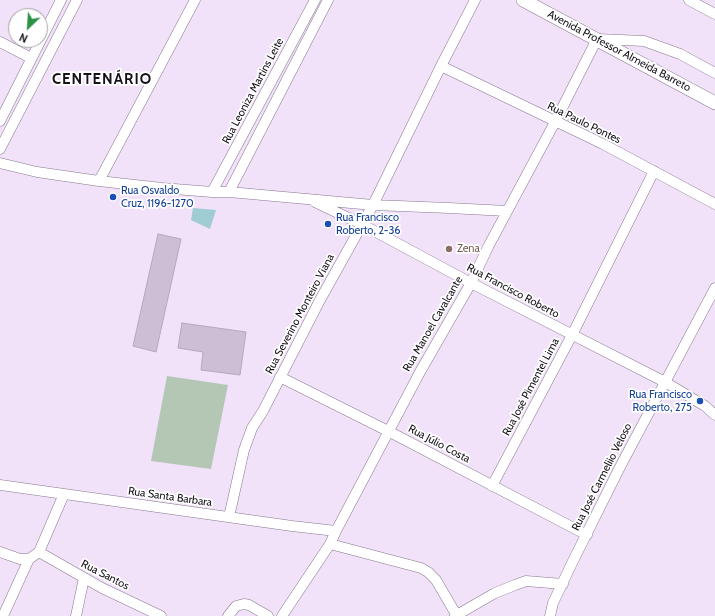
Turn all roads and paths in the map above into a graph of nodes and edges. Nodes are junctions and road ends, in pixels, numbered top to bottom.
1 (61, 0) edge
2 (77, 0) edge
3 (195, 0) edge
4 (315, 0) edge
5 (328, 0) edge
6 (475, 0) edge
7 (523, 0) edge
8 (688, 0) edge
9 (715, 14) edge
10 (596, 40) junction
11 (0, 42) edge
12 (31, 58) junction
13 (441, 66) junction
14 (715, 73) edge
15 (715, 102) edge
16 (0, 121) edge
17 (555, 122) junction
18 (0, 149) edge
19 (0, 163) edge
20 (654, 171) junction
21 (99, 181) junction
22 (212, 192) junction
23 (229, 192) junction
24 (309, 199) junction
25 (715, 204) edge
26 (373, 205) junction
27 (507, 211) junction
28 (363, 225) junction
29 (471, 283) junction
30 (715, 288) edge
31 (572, 335) junction
32 (280, 377) junction
33 (665, 382) junction
34 (710, 406) edge
35 (715, 415) edge
36 (388, 431) junction
37 (0, 485) edge
38 (492, 486) junction
39 (64, 494) junction
40 (229, 517) junction
41 (336, 531) junction
42 (586, 535) junction
43 (330, 544) junction
44 (0, 552) edge
45 (40, 552) junction
46 (29, 559) junction
47 (84, 578) junction
48 (562, 584) junction
49 (3, 616) edge
50 (76, 616) edge
51 (161, 616) edge
52 (228, 616) edge
53 (268, 616) edge
54 (282, 616) edge
55 (456, 616) edge
56 (550, 616) edge

1 - 12 street
2 - 18 street
3 - 21 street
4 - 22 street, Rua Leoniza Martins Leite
5 - 23 street
6 - 13 street, Rua Severino Monteiro Viana
7 - 10 main road, Avenida Professor Almeida Barreto
8 - 9 street
10 - 14 street
10 - 15 main road, Avenida Professor Almeida Barreto
10 - 17 street, Rua Manoel Cavalcante
11 - 12 street
12 - 16 street
13 - 17 street, Rua Paulo Pontes
13 - 26 street, Rua Severino Monteiro Viana
17 - 20 street, Rua Paulo Pontes
17 - 27 street, Rua Manoel Cavalcante
19 - 21 street
20 - 25 street, Rua Paulo Pontes
20 - 31 street, Rua José Pimentel Lima
21 - 22 street
22 - 23 street
23 - 24 street
24 - 26 street
24 - 28 street, Rua Francisco Roberto
26 - 27 street
26 - 28 street, Rua Severino Monteiro Viana
27 - 29 street, Rua Manoel Cavalcante
28 - 29 street, Rua Francisco Roberto
28 - 32 street, Rua Severino Monteiro Viana
29 - 31 street, Rua Francisco Roberto
29 - 36 street, Rua Manoel Cavalcante
30 - 33 street, Rua José Carmeliio Veloso
31 - 33 street, Rua Francisco Roberto
31 - 38 street, Rua José Pimentel Lima
32 - 36 street, Rua Júlio Costa
32 - 40 street, Rua Severino Monteiro Viana
33 - 34 street, Rua Francisco Roberto
33 - 42 street, Rua José Carmeliio Veloso
34 - 35 street, Rua Francisco Roberto
36 - 38 street, Rua Júlio Costa
36 - 41 street, Rua Manoel Cavalcante
37 - 39 street, Rua Santa Barbara
38 - 42 street, Rua Júlio Costa
39 - 40 street, Rua Santa Barbara
39 - 45 street
40 - 41 street, Rua Santa Barbara
41 - 43 street, Rua Manoel Cavalcante
42 - 48 street, Rua José Carmeliio Veloso
43 - 54 street, Rua Manoel Cavalcante
43 - 55 street
44 - 46 street
45 - 46 street
45 - 47 street, Rua Santos
46 - 49 street
47 - 50 street
47 - 51 street, Rua Santos
48 - 55 street
48 - 56 street, Rua José Carmeliio Veloso
52 - 53 street

